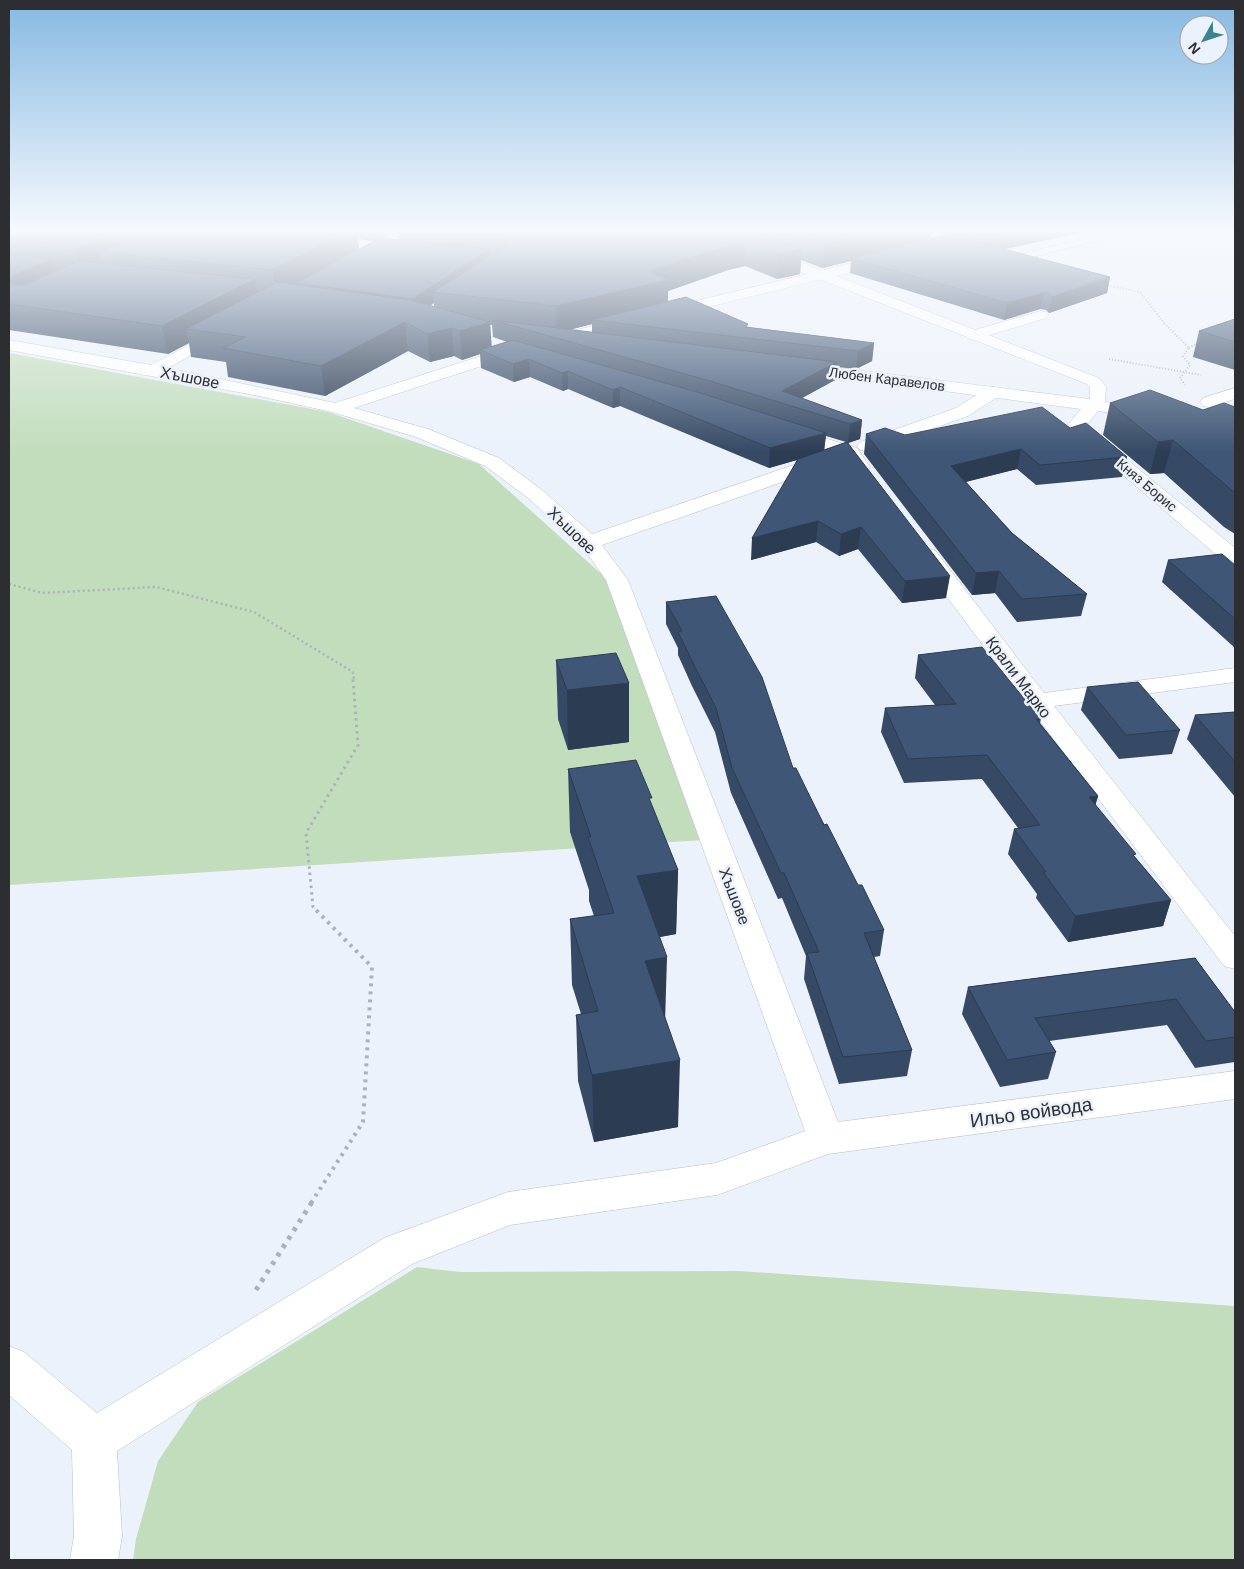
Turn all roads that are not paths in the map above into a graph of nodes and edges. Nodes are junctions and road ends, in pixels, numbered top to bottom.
1 (697, 305) edge
2 (899, 305) edge
3 (1041, 316) dead end
4 (238, 324) edge
5 (973, 335) junction
6 (538, 336) edge
7 (557, 339) junction
8 (489, 343) dead end
9 (596, 344) edge
10 (9, 345) edge
11 (515, 350) junction
12 (534, 356) edge
13 (1036, 359) junction
14 (784, 366) edge
15 (153, 370) junction
16 (1093, 381) junction
17 (992, 392) junction
18 (1235, 393) edge
19 (1049, 399) junction
20 (1209, 402) dead end
21 (1093, 405) junction
22 (336, 408) junction
23 (1076, 426) junction
24 (776, 428) edge
25 (850, 452) junction
26 (874, 484) edge
27 (915, 539) edge
28 (589, 542) junction
29 (1235, 559) edge
30 (1235, 675) edge
31 (1037, 701) junction
32 (1235, 958) edge
33 (1235, 1084) edge
34 (826, 1138) junction
35 (9, 1367) edge
36 (94, 1440) junction
37 (94, 1560) edge

1 - 7 street
2 - 5 street
3 - 5 street
4 - 15 street
5 - 13 street
6 - 7 street
7 - 9 street
8 - 11 street
10 - 15 street, Хъшове
11 - 12 street
11 - 22 street
13 - 16 street
13 - 19 street
14 - 17 street, Любен Каравелов
15 - 22 street, Хъшове
16 - 21 street
16 - 21 street, Любен Каравелов
17 - 19 street, Любен Каравелов
17 - 25 street
18 - 20 street
19 - 21 street, Любен Каравелов
19 - 23 street, Княз Борис
21 - 23 street
22 - 28 street, Хъшове
23 - 29 street, Княз Борис
24 - 25 street
25 - 26 street
25 - 28 street
27 - 31 street, Крали Марко
28 - 34 street, Хъшове
30 - 31 street
31 - 32 street, Крали Марко
33 - 34 street, Ильо войвода
34 - 36 street, Ильо войвода
35 - 36 street
36 - 37 street

